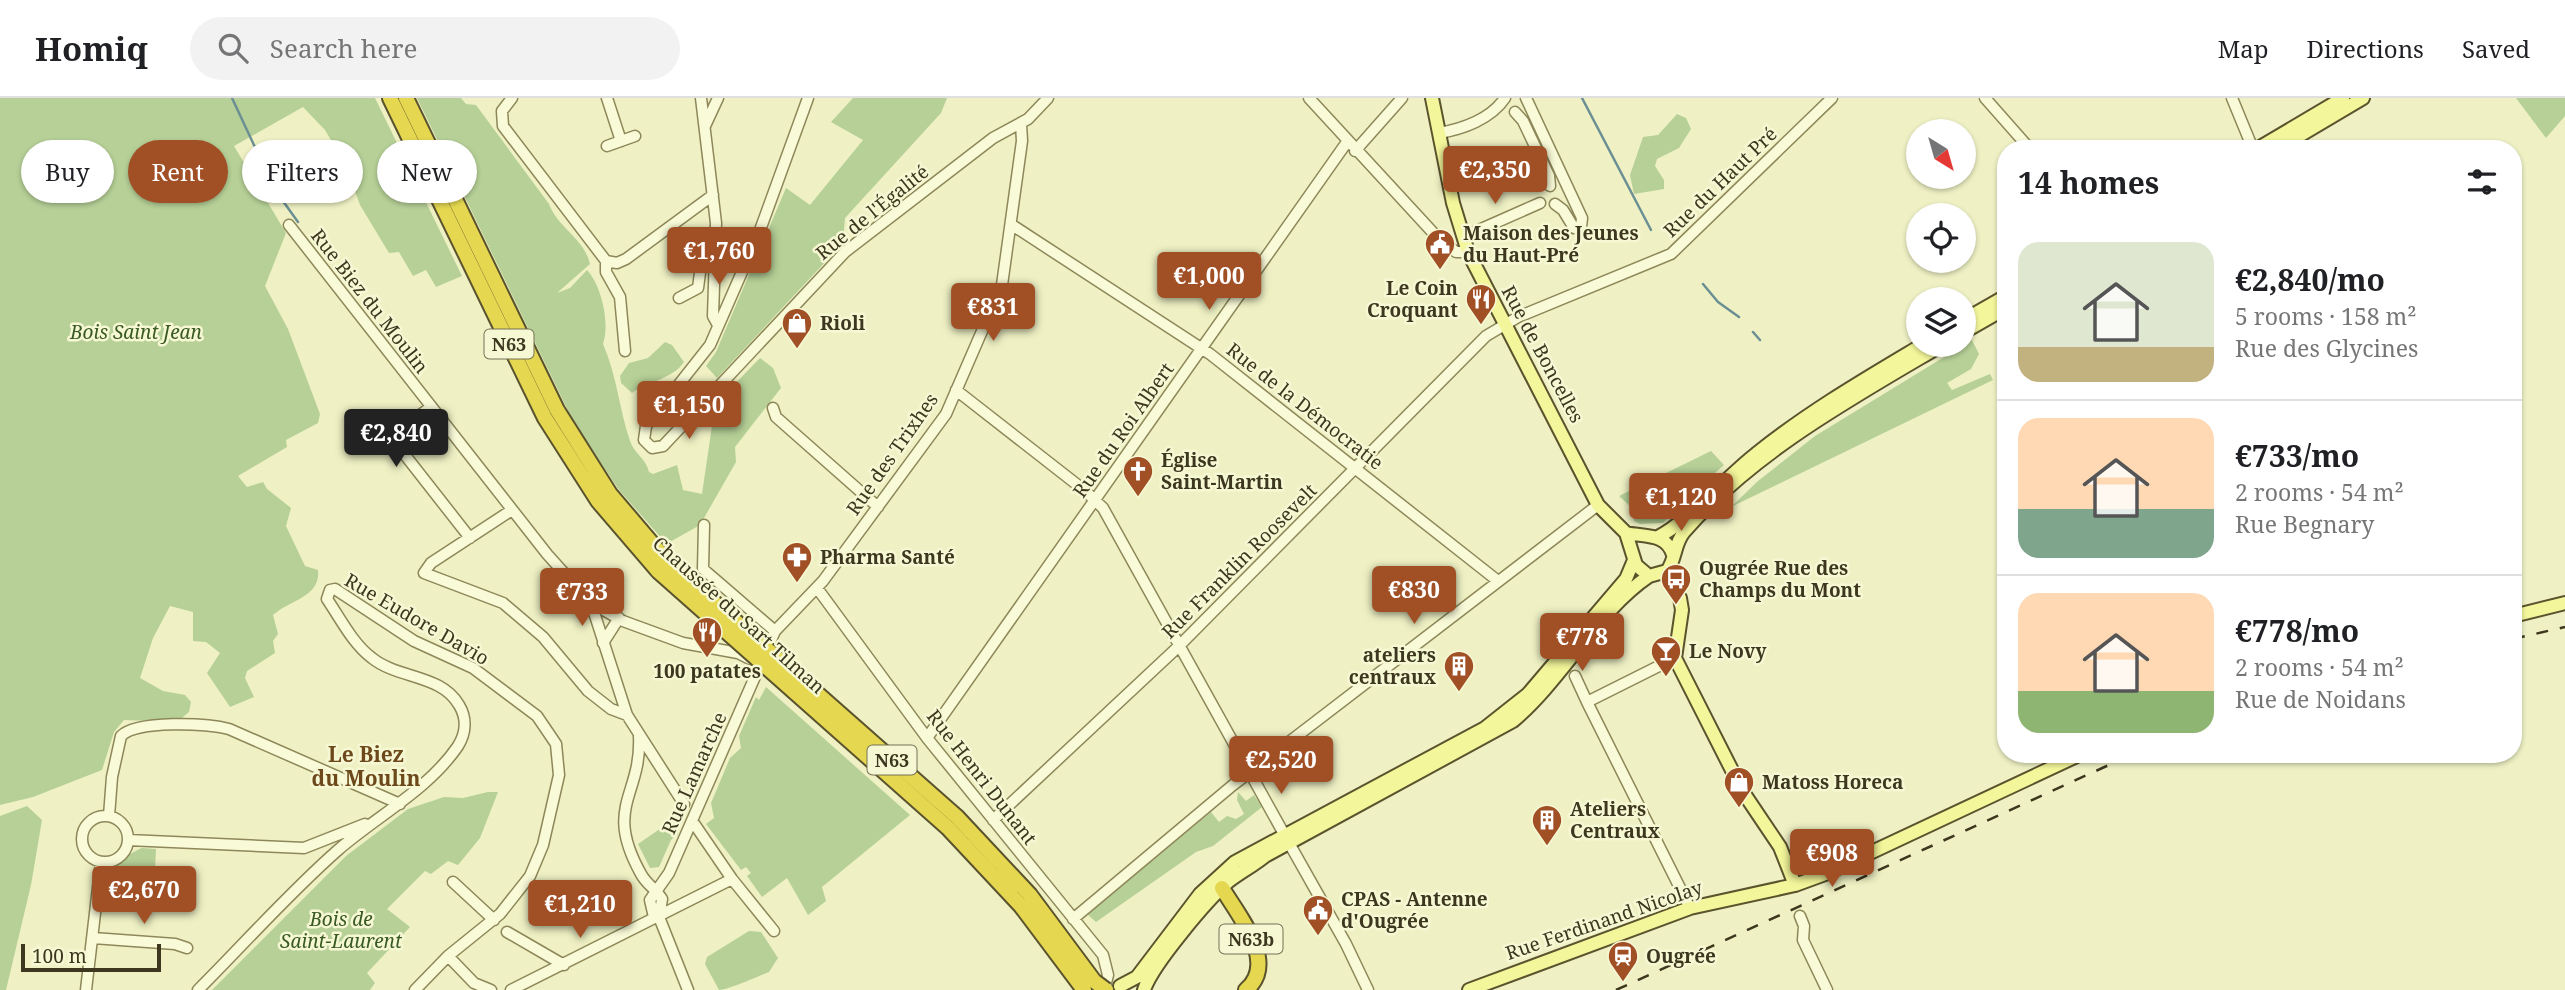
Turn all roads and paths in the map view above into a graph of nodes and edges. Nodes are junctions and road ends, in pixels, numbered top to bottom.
1 (390, 98) edge
2 (405, 98) edge
3 (512, 98) edge
4 (607, 98) edge
5 (701, 98) edge
6 (718, 98) edge
7 (808, 98) edge
8 (1048, 98) edge
9 (1309, 98) edge
10 (1402, 98) edge
11 (1432, 98) edge
12 (1505, 98) edge
13 (1832, 98) edge
14 (1985, 98) edge
15 (2232, 98) edge
16 (2343, 98) edge
17 (2363, 98) edge
18 (1527, 102) edge
19 (1496, 110) junction
20 (1516, 112) junction
21 (1021, 124) junction
22 (705, 126) junction
23 (1439, 133) junction
24 (635, 136) dead end
25 (2021, 140) edge
26 (2251, 140) edge
27 (2271, 140) edge
28 (2292, 140) edge
29 (621, 141) junction
30 (1347, 142) junction
31 (607, 146) dead end
32 (1356, 151) junction
33 (1563, 180) junction
34 (1550, 186) junction
35 (713, 195) junction
36 (1572, 198) junction
37 (1540, 203) junction
38 (1555, 204) junction
39 (289, 225) dead end
40 (1012, 225) junction
41 (716, 233) junction
42 (1463, 237) junction
43 (1468, 253) junction
44 (606, 261) junction
45 (679, 299) dead end
46 (1997, 301) edge
47 (1976, 313) edge
48 (1997, 313) edge
49 (1506, 323) junction
50 (719, 325) junction
51 (1976, 325) edge
52 (1202, 349) junction
53 (625, 351) dead end
54 (1906, 355) edge
55 (1921, 357) edge
56 (956, 390) junction
57 (431, 407) junction
58 (773, 408) dead end
59 (1356, 467) junction
60 (1096, 499) junction
61 (1598, 505) junction
62 (878, 507) junction
63 (512, 510) junction
64 (704, 525) dead end
65 (1626, 533) junction
66 (470, 538) junction
67 (1653, 538) junction
68 (1673, 555) junction
69 (1634, 558) junction
70 (662, 566) junction
71 (1665, 573) junction
72 (1649, 576) junction
73 (1498, 581) junction
74 (817, 588) junction
75 (591, 603) junction
76 (2565, 603) edge
77 (2522, 614) edge
78 (619, 618) junction
79 (775, 631) junction
80 (603, 643) junction
81 (1179, 646) junction
82 (1675, 657) junction
83 (760, 667) junction
84 (1574, 676) dead end
85 (1587, 702) junction
86 (627, 715) junction
87 (639, 735) junction
88 (927, 738) junction
89 (2062, 763) edge
90 (1250, 773) junction
91 (400, 804) junction
92 (684, 804) dead end
93 (109, 816) junction
94 (372, 821) junction
95 (993, 821) junction
96 (693, 822) junction
97 (1287, 839) junction
98 (128, 840) junction
99 (101, 862) junction
100 (732, 879) junction
101 (453, 882) dead end
102 (1795, 885) junction
103 (1222, 888) junction
104 (657, 892) junction
105 (1690, 908) junction
106 (1800, 916) dead end
107 (659, 917) junction
108 (1073, 919) junction
109 (494, 920) junction
110 (774, 931) dead end
111 (507, 932) dead end
112 (93, 939) junction
113 (187, 948) dead end
114 (448, 956) junction
115 (564, 965) junction
116 (1105, 988) edge
117 (86, 990) edge
118 (198, 990) edge
119 (415, 990) edge
120 (491, 990) edge
121 (511, 990) edge
122 (688, 990) edge
123 (1144, 990) edge
124 (1246, 990) edge
125 (1368, 990) edge
126 (1469, 990) edge
127 (1827, 990) edge

1 - 70 highway, Chaussée du Sart Tilman / N63
2 - 70 highway, Chaussée du Sart Tilman / N63
3 - 44 street
4 - 29 street
5 - 22 street
6 - 22 street
7 - 50 street, Rue de l'Égalité
8 - 21 street
9 - 30 street
10 - 32 street
11 - 23 main road, Rue de Boncelles
12 - 19 street
13 - 49 street, Rue du Haut Pré
14 - 25 street
15 - 26 street
16 - 27 main road
17 - 28 main road
18 - 20 street
18 - 33 street
19 - 20 street
19 - 23 street
20 - 34 street
21 - 40 street, Rue des Trixhes
21 - 50 street, Rue de l'Égalité
22 - 35 street
23 - 42 main road, Rue de Boncelles
24 - 29 street
29 - 31 street
30 - 32 street
30 - 52 street, Rue du Roi Albert
32 - 43 street
33 - 34 street
33 - 36 street
34 - 37 street
35 - 41 street
35 - 44 street
36 - 38 street
36 - 38 street
37 - 38 street
37 - 42 street
39 - 57 street, Rue Biez du Moulin
40 - 52 street, Rue de la Démocratie
40 - 56 street, Rue des Trixhes
41 - 45 street
41 - 50 street
42 - 43 main road, Rue de Boncelles
43 - 49 main road, Rue de Boncelles
44 - 53 street
46 - 47 main road
48 - 51 main road
49 - 59 street, Rue Franklin Roosevelt
49 - 61 main road, Rue de Boncelles
52 - 59 street, Rue de la Démocratie
52 - 60 street, Rue du Roi Albert
54 - 67 main road
55 - 68 main road
56 - 60 street
56 - 62 street, Rue des Trixhes
57 - 63 street, Rue Biez du Moulin
57 - 66 street
58 - 62 street
59 - 73 street, Rue de la Démocratie
59 - 81 street, Rue Franklin Roosevelt
60 - 81 street
60 - 88 street, Rue du Roi Albert
61 - 65 main road, Rue de Boncelles
61 - 73 street
62 - 74 street, Rue des Trixhes
63 - 66 street
63 - 75 street, Rue Biez du Moulin
64 - 79 street
65 - 67 main road
65 - 69 main road, Rue de Boncelles
66 - 86 street
67 - 68 main road
67 - 69 main road
68 - 71 main road
69 - 72 main road, Rue de Boncelles
69 - 97 main road
70 - 116 highway, Chaussée du Sart Tilman / N63, bridge
71 - 72 main road
71 - 82 main road
72 - 97 main road
73 - 90 street
74 - 79 street
74 - 88 street, Rue Henri Dunant
75 - 78 street, Rue Biez du Moulin
75 - 80 street
76 - 77 main road
78 - 80 street
78 - 83 street, Rue Biez du Moulin
79 - 83 street
80 - 86 street
81 - 90 street
81 - 95 street, Rue Franklin Roosevelt
82 - 85 street
82 - 102 main road
83 - 96 street, Rue Lamarche
84 - 85 street
85 - 105 street
86 - 87 street
87 - 92 street
87 - 104 street
88 - 95 street, Rue Henri Dunant
89 - 102 main road, Rue Ferdinand Nicolay
90 - 97 street
90 - 108 street
91 - 93 street
91 - 94 street, Rue Eudore Davio
91 - 109 street, Rue Eudore Davio
93 - 98 street
93 - 99 street
94 - 98 street
94 - 118 street, Rue Eudore Davio
95 - 108 street, Rue Henri Dunant
96 - 100 street
96 - 104 street, Rue Lamarche
97 - 103 main road
97 - 116 main road
97 - 125 street
98 - 99 street
99 - 112 street
100 - 107 street
100 - 110 street
101 - 109 street
102 - 105 main road, Rue Ferdinand Nicolay
103 - 123 main road
103 - 124 highway, N63b
104 - 107 street
105 - 126 main road, Rue Ferdinand Nicolay
106 - 127 street
107 - 115 street
107 - 122 street
108 - 116 street, Rue Henri Dunant
109 - 114 street, Rue Eudore Davio
111 - 115 street
112 - 113 street
112 - 117 street
114 - 119 street, Rue Eudore Davio
114 - 120 street
115 - 121 street

